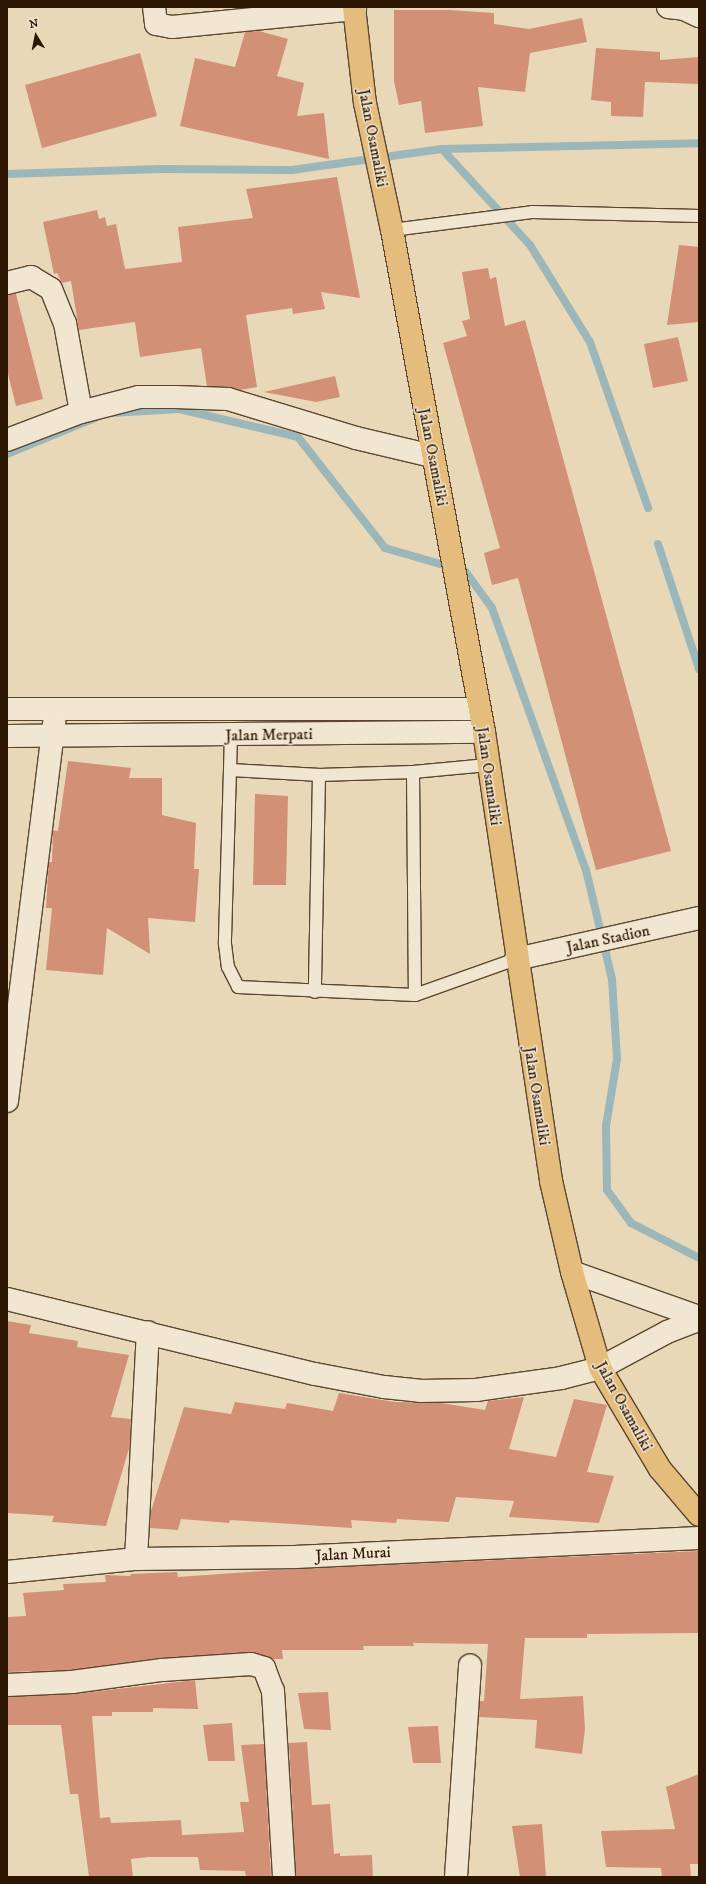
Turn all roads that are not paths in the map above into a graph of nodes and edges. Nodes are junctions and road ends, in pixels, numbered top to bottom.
1 (154, 7) edge
2 (668, 7) edge
3 (354, 8) edge
4 (699, 16) edge
5 (699, 216) edge
6 (392, 230) junction
7 (7, 283) edge
8 (81, 412) junction
9 (7, 440) edge
10 (432, 456) junction
11 (478, 708) junction
12 (7, 709) edge
13 (55, 709) junction
14 (484, 732) junction
15 (7, 736) edge
16 (54, 736) junction
17 (231, 736) junction
18 (488, 765) junction
19 (232, 770) junction
20 (413, 772) junction
21 (319, 775) junction
22 (699, 918) edge
23 (516, 959) junction
24 (315, 992) junction
25 (415, 995) junction
26 (7, 1101) edge
27 (572, 1272) junction
28 (7, 1299) edge
29 (699, 1319) edge
30 (148, 1332) junction
31 (600, 1368) junction
32 (699, 1515) edge
33 (699, 1538) edge
34 (136, 1559) junction
35 (7, 1572) edge
36 (470, 1665) dead end
37 (7, 1685) edge
38 (284, 1877) edge
39 (456, 1877) edge

1 - 3 street
2 - 4 street
3 - 6 main road, Jalan Osamaliki
5 - 6 lane
6 - 10 main road, Jalan Osamaliki
7 - 8 street
8 - 9 street
8 - 10 street
10 - 11 main road, Jalan Osamaliki
11 - 13 street, Jalan Merpati
11 - 14 main road, Jalan Osamaliki
12 - 13 street, Jalan Merpati
13 - 16 street
14 - 17 street, Jalan Merpati
14 - 18 main road, Jalan Osamaliki
15 - 16 street, Jalan Merpati
16 - 17 street, Jalan Merpati
16 - 26 street
17 - 19 lane
18 - 20 lane
18 - 23 main road, Jalan Osamaliki
19 - 21 lane
19 - 24 lane
20 - 21 lane
20 - 25 lane
21 - 24 lane
22 - 23 street, Jalan Stadion
23 - 25 lane
23 - 27 main road, Jalan Osamaliki
24 - 25 lane
27 - 29 street
27 - 31 main road, Jalan Osamaliki
28 - 30 street
29 - 31 street
30 - 31 street
30 - 34 street
31 - 32 main road, Jalan Osamaliki
33 - 34 street, Jalan Murai
34 - 35 street, Jalan Murai
36 - 39 street
37 - 38 street

